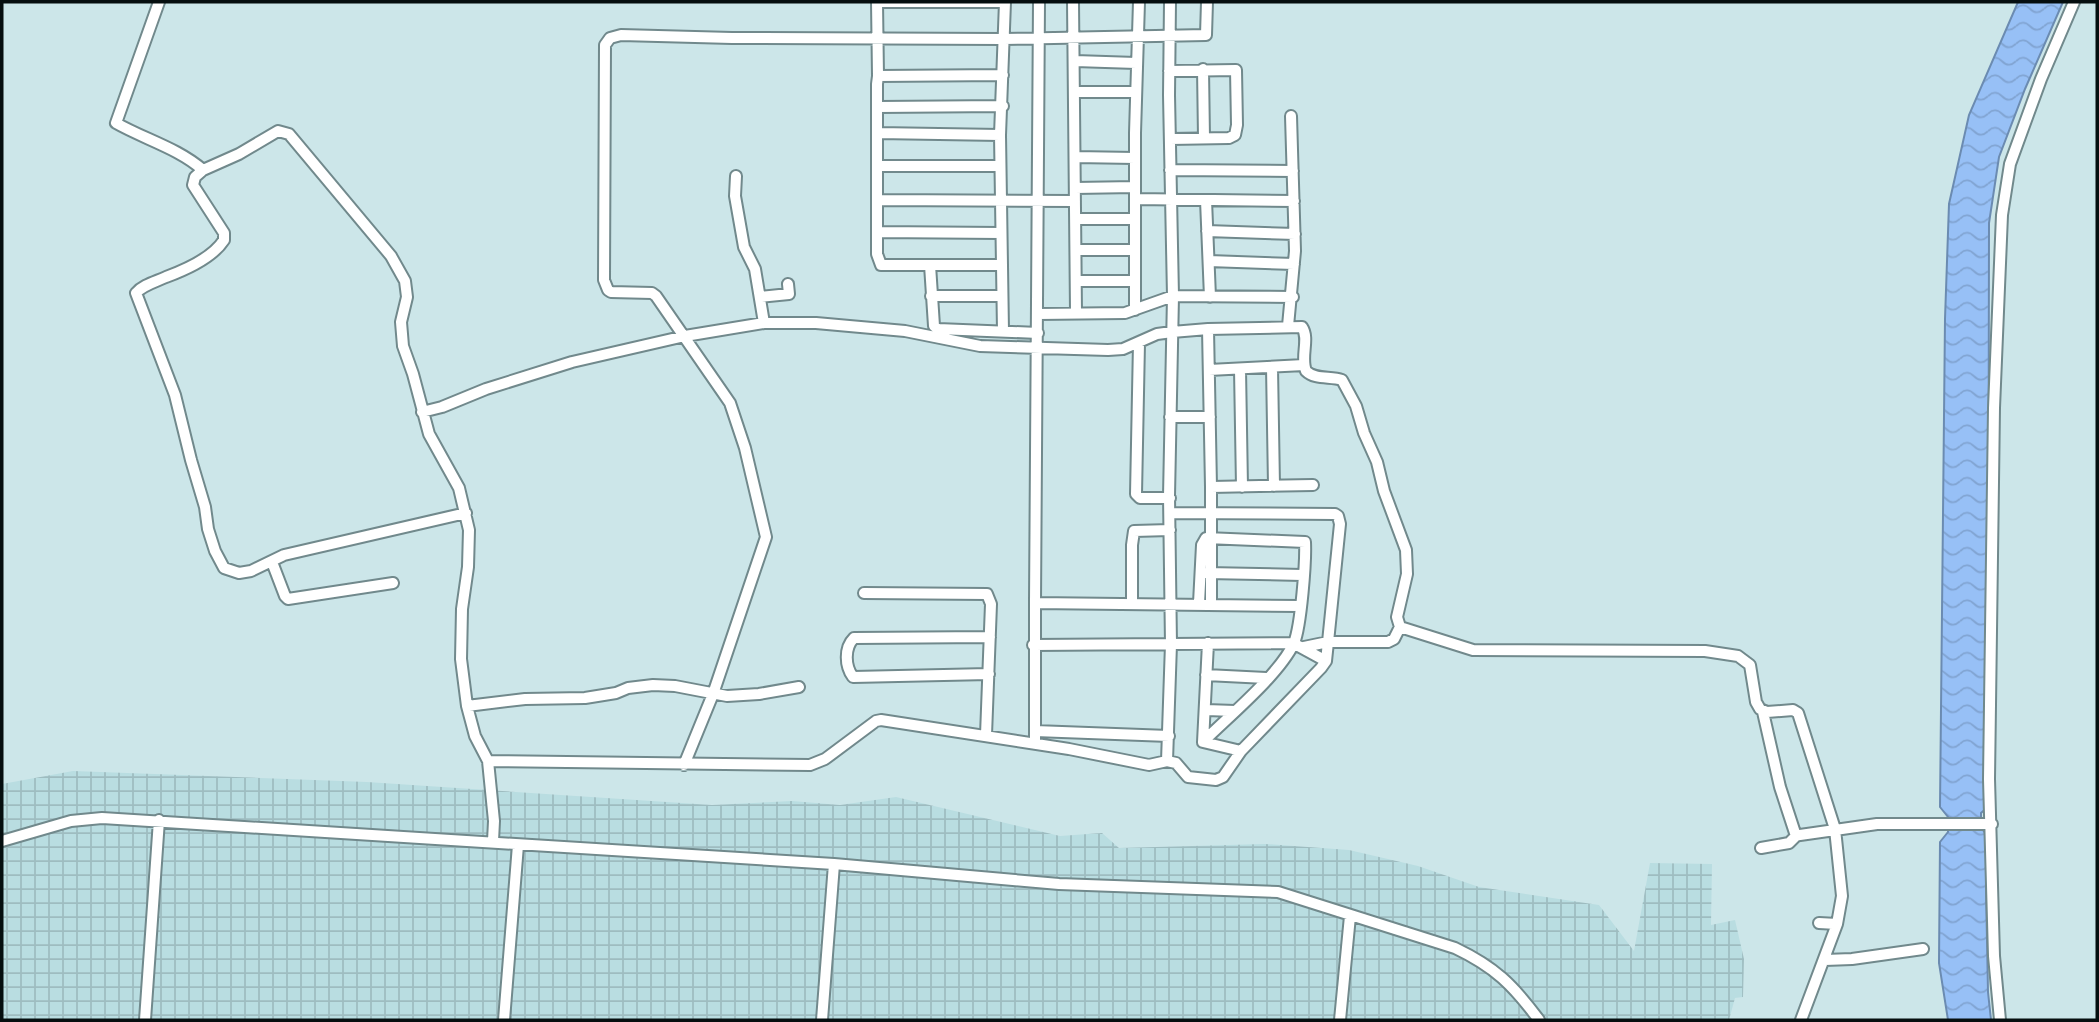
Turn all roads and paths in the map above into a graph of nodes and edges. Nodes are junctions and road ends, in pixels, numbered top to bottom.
1 (159, 2) edge
2 (877, 2) edge
3 (1004, 2) edge
4 (1039, 2) edge
5 (1073, 2) edge
6 (1139, 2) edge
7 (1170, 2) edge
8 (1206, 2) edge
9 (2074, 2) edge
10 (1170, 34) junction
11 (877, 37) junction
12 (1039, 38) junction
13 (1073, 38) junction
14 (1138, 38) junction
15 (1004, 39) junction
16 (1075, 61) junction
17 (1136, 63) junction
18 (1203, 69) junction
19 (1169, 71) junction
20 (1003, 75) junction
21 (878, 76) junction
22 (1075, 92) junction
23 (1136, 92) junction
24 (1003, 106) junction
25 (878, 107) junction
26 (1291, 116) dead end
27 (877, 133) junction
28 (1000, 135) junction
29 (1204, 138) junction
30 (1170, 139) junction
31 (1075, 157) junction
32 (1135, 158) junction
33 (877, 166) junction
34 (1000, 166) junction
35 (203, 170) junction
36 (1170, 170) junction
37 (1293, 172) junction
38 (736, 176) dead end
39 (1135, 187) junction
40 (1075, 188) junction
41 (1001, 199) junction
42 (1135, 199) junction
43 (1171, 199) junction
44 (879, 200) junction
45 (1037, 200) junction
46 (1206, 200) junction
47 (1075, 201) junction
48 (1294, 201) junction
49 (1076, 219) junction
50 (1135, 219) junction
51 (1207, 231) junction
52 (877, 232) junction
53 (1001, 233) junction
54 (1296, 234) junction
55 (1076, 250) junction
56 (1135, 250) junction
57 (1209, 261) junction
58 (1294, 264) junction
59 (930, 265) junction
60 (1002, 265) junction
61 (1076, 281) junction
62 (1135, 281) junction
63 (788, 284) dead end
64 (931, 296) junction
65 (1002, 296) junction
66 (1173, 296) junction
67 (760, 297) junction
68 (1293, 297) junction
69 (1210, 298) junction
70 (1135, 310) junction
71 (1076, 312) junction
72 (1038, 314) junction
73 (764, 323) junction
74 (1295, 326) junction
75 (1208, 329) junction
76 (1003, 331) junction
77 (1172, 332) junction
78 (1038, 333) junction
79 (685, 336) junction
80 (1139, 344) junction
81 (1038, 347) junction
82 (1304, 365) junction
83 (1272, 367) junction
84 (1240, 369) junction
85 (1209, 370) junction
86 (422, 412) junction
87 (1170, 417) junction
88 (1210, 417) junction
89 (1313, 485) dead end
90 (1274, 486) junction
91 (1212, 487) junction
92 (1242, 487) junction
93 (1170, 498) junction
94 (1211, 512) junction
95 (466, 513) junction
96 (1170, 513) junction
97 (1170, 530) junction
98 (1212, 538) junction
99 (272, 562) junction
100 (1206, 573) junction
101 (1302, 575) junction
102 (393, 583) dead end
103 (864, 593) dead end
104 (1035, 603) junction
105 (1205, 603) junction
106 (1132, 604) junction
107 (1171, 605) junction
108 (1300, 606) junction
109 (1400, 627) junction
110 (990, 637) junction
111 (1328, 642) junction
112 (1208, 643) junction
113 (1171, 644) junction
114 (1033, 645) junction
115 (1299, 645) junction
116 (1326, 661) junction
117 (989, 674) junction
118 (1206, 675) junction
119 (1266, 678) junction
120 (799, 687) dead end
121 (713, 694) junction
122 (467, 706) junction
123 (1206, 710) junction
124 (1235, 711) junction
125 (1763, 712) junction
126 (1035, 731) junction
127 (986, 735) junction
128 (1169, 736) junction
129 (1203, 742) junction
130 (1035, 743) junction
131 (1241, 751) junction
132 (488, 761) junction
133 (1167, 761) junction
134 (684, 765) junction
135 (159, 820) junction
136 (1986, 824) junction
137 (1835, 829) junction
138 (1796, 836) junction
139 (2, 841) edge
140 (493, 841) junction
141 (518, 845) junction
142 (1760, 848) dead end
143 (834, 864) junction
144 (1350, 916) junction
145 (1819, 923) dead end
146 (1837, 924) junction
147 (1923, 949) dead end
148 (1825, 960) junction
149 (145, 1020) edge
150 (504, 1020) edge
151 (822, 1020) edge
152 (1340, 1020) edge
153 (1539, 1020) edge
154 (1801, 1020) edge
155 (2000, 1020) edge

1 - 35 street
2 - 3 street
2 - 11 street
3 - 15 street
4 - 12 street
5 - 13 street
6 - 14 street
7 - 10 street
8 - 10 street
9 - 136 street
10 - 14 street
10 - 19 street
11 - 15 street
11 - 21 street
11 - 79 street
12 - 13 street
12 - 15 street
12 - 45 street
13 - 14 street
13 - 16 street
14 - 17 street
15 - 20 street
16 - 17 street
16 - 22 street
17 - 23 street
18 - 19 street
18 - 29 street
18 - 29 street
19 - 30 street
20 - 21 street
20 - 24 street
21 - 25 street
22 - 23 street
22 - 31 street
23 - 32 street
24 - 25 street
24 - 28 street
25 - 27 street
26 - 37 street
27 - 28 street
27 - 33 street
28 - 34 street
29 - 30 street
30 - 36 street
31 - 32 street
31 - 40 street
32 - 39 street
33 - 34 street
33 - 44 street
34 - 41 street
35 - 86 street
35 - 99 street
36 - 37 street
36 - 43 street
37 - 48 street
38 - 67 street
39 - 40 street
39 - 42 street
40 - 47 street
41 - 44 street
41 - 45 street
41 - 53 street
42 - 43 street
42 - 50 street
43 - 46 street
43 - 66 street
44 - 52 street
45 - 47 street
45 - 72 street
46 - 48 street
46 - 51 street
47 - 49 street
48 - 54 street
49 - 50 street
49 - 55 street
50 - 56 street
51 - 54 street
51 - 57 street
52 - 53 street
52 - 59 street
53 - 60 street
54 - 58 street
55 - 56 street
55 - 61 street
56 - 62 street
57 - 58 street
57 - 69 street
58 - 68 street
59 - 60 street
59 - 64 street
60 - 65 street
61 - 62 street
61 - 71 street
62 - 70 street
63 - 67 street
64 - 65 street
64 - 76 street
65 - 76 street
66 - 69 street
66 - 70 street
66 - 77 street
67 - 73 street
68 - 69 street
68 - 74 street
70 - 71 street
71 - 72 street
72 - 78 street
73 - 79 street
73 - 81 street
74 - 75 street
74 - 82 street
75 - 77 street
75 - 85 street
76 - 78 street
77 - 80 street
77 - 87 street
78 - 81 street
79 - 86 street
79 - 121 street
80 - 81 street
80 - 93 street
81 - 104 street
82 - 83 street
82 - 109 street
83 - 84 street
83 - 90 street
84 - 85 street
84 - 92 street
85 - 88 street
86 - 95 street
87 - 88 street
87 - 93 street
88 - 91 street
89 - 90 street
90 - 92 street
91 - 92 street
91 - 94 street
93 - 96 street
94 - 96 street
94 - 98 street
94 - 111 street
95 - 99 street
95 - 122 street
96 - 97 street
97 - 106 street
97 - 107 street
98 - 100 street
98 - 101 street
99 - 102 street
100 - 101 street
100 - 105 street
101 - 108 street
103 - 110 street
104 - 106 street
104 - 114 street
105 - 107 street
105 - 108 street
106 - 107 street
107 - 113 street
108 - 115 street
109 - 111 street
109 - 125 street
110 - 117 street
110 - 117 street
111 - 115 street
111 - 116 street
112 - 113 street
112 - 115 street
112 - 118 street
113 - 114 street
113 - 128 street
114 - 126 street
115 - 116 street
115 - 119 street
116 - 131 street
117 - 127 street
118 - 119 street
118 - 123 street
119 - 124 street
120 - 121 street
121 - 122 street
121 - 134 street
122 - 132 street
123 - 124 street
123 - 129 street
124 - 129 street
125 - 137 street
125 - 138 street
126 - 128 street
126 - 130 street
127 - 130 street
127 - 134 street
128 - 133 street
129 - 131 street
130 - 133 street
131 - 133 street
132 - 134 street
132 - 140 street
135 - 139 street
135 - 140 street
135 - 149 street
136 - 137 street
136 - 155 street
137 - 138 street
137 - 146 street
138 - 142 street
140 - 141 street
141 - 143 street
141 - 150 street
143 - 144 street
143 - 151 street
144 - 152 street
144 - 153 street
145 - 146 street
146 - 148 street
147 - 148 street
148 - 154 street

